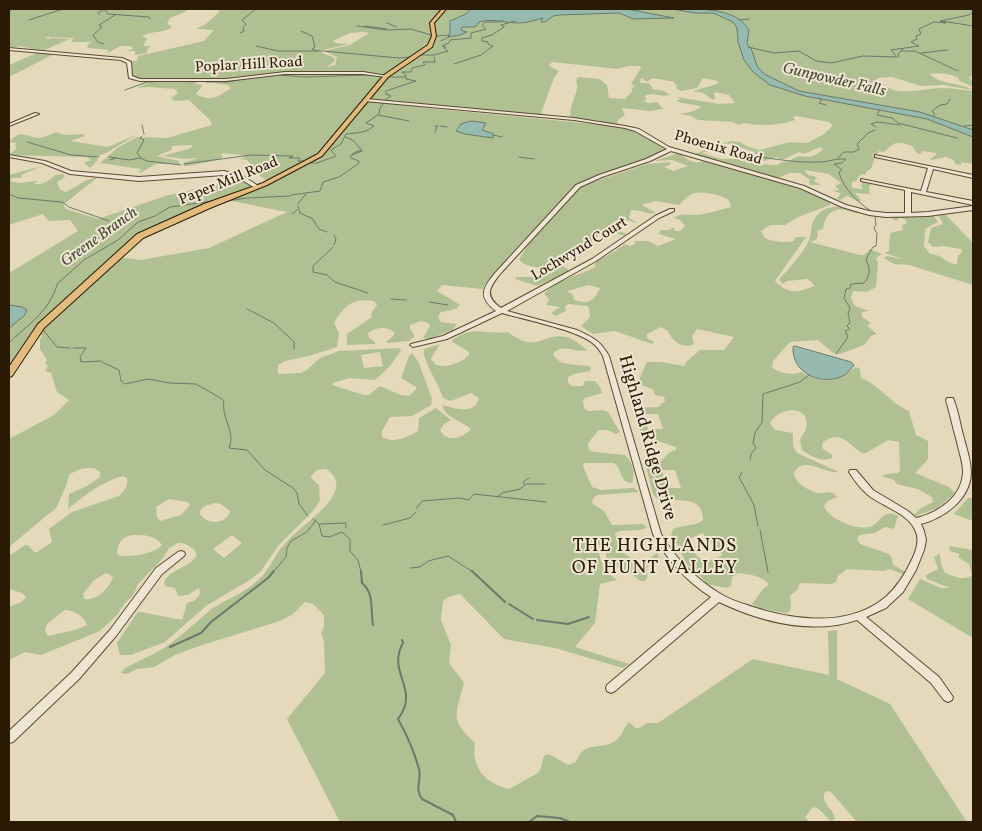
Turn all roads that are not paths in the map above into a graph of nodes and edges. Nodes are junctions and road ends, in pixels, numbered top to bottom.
1 (444, 9) edge
2 (9, 49) edge
3 (386, 76) junction
4 (366, 100) junction
5 (37, 114) dead end
6 (9, 125) edge
7 (670, 150) junction
8 (9, 156) edge
9 (876, 156) dead end
10 (932, 167) junction
11 (973, 176) edge
12 (862, 180) dead end
13 (257, 187) junction
14 (908, 190) junction
15 (923, 193) junction
16 (973, 203) edge
17 (973, 208) edge
18 (672, 210) dead end
19 (908, 214) junction
20 (501, 311) junction
21 (413, 345) dead end
22 (9, 374) edge
23 (950, 400) dead end
24 (853, 472) dead end
25 (915, 522) junction
26 (181, 554) dead end
27 (718, 597) junction
28 (858, 616) junction
29 (611, 688) dead end
30 (948, 696) dead end
31 (9, 738) edge

1 - 3 main road, Paper Mill Road
2 - 3 street, Poplar Hill Road
3 - 4 main road, Paper Mill Road
4 - 7 street, Phoenix Road
4 - 13 main road, Paper Mill Road
5 - 6 street
7 - 19 street, Phoenix Road
7 - 20 street
8 - 13 street
9 - 10 street
10 - 11 street
10 - 15 street
12 - 14 street
13 - 22 main road, Paper Mill Road
14 - 15 street
14 - 19 street
15 - 16 street
17 - 19 street, Phoenix Road
18 - 20 street, Lochwynd Court
20 - 21 street, Lochwynd Court
20 - 27 street, Highland Ridge Drive
23 - 25 street
24 - 25 street
25 - 28 street, Highland Ridge Drive
26 - 31 street
27 - 28 street, Highland Ridge Drive
27 - 29 street
28 - 30 street

